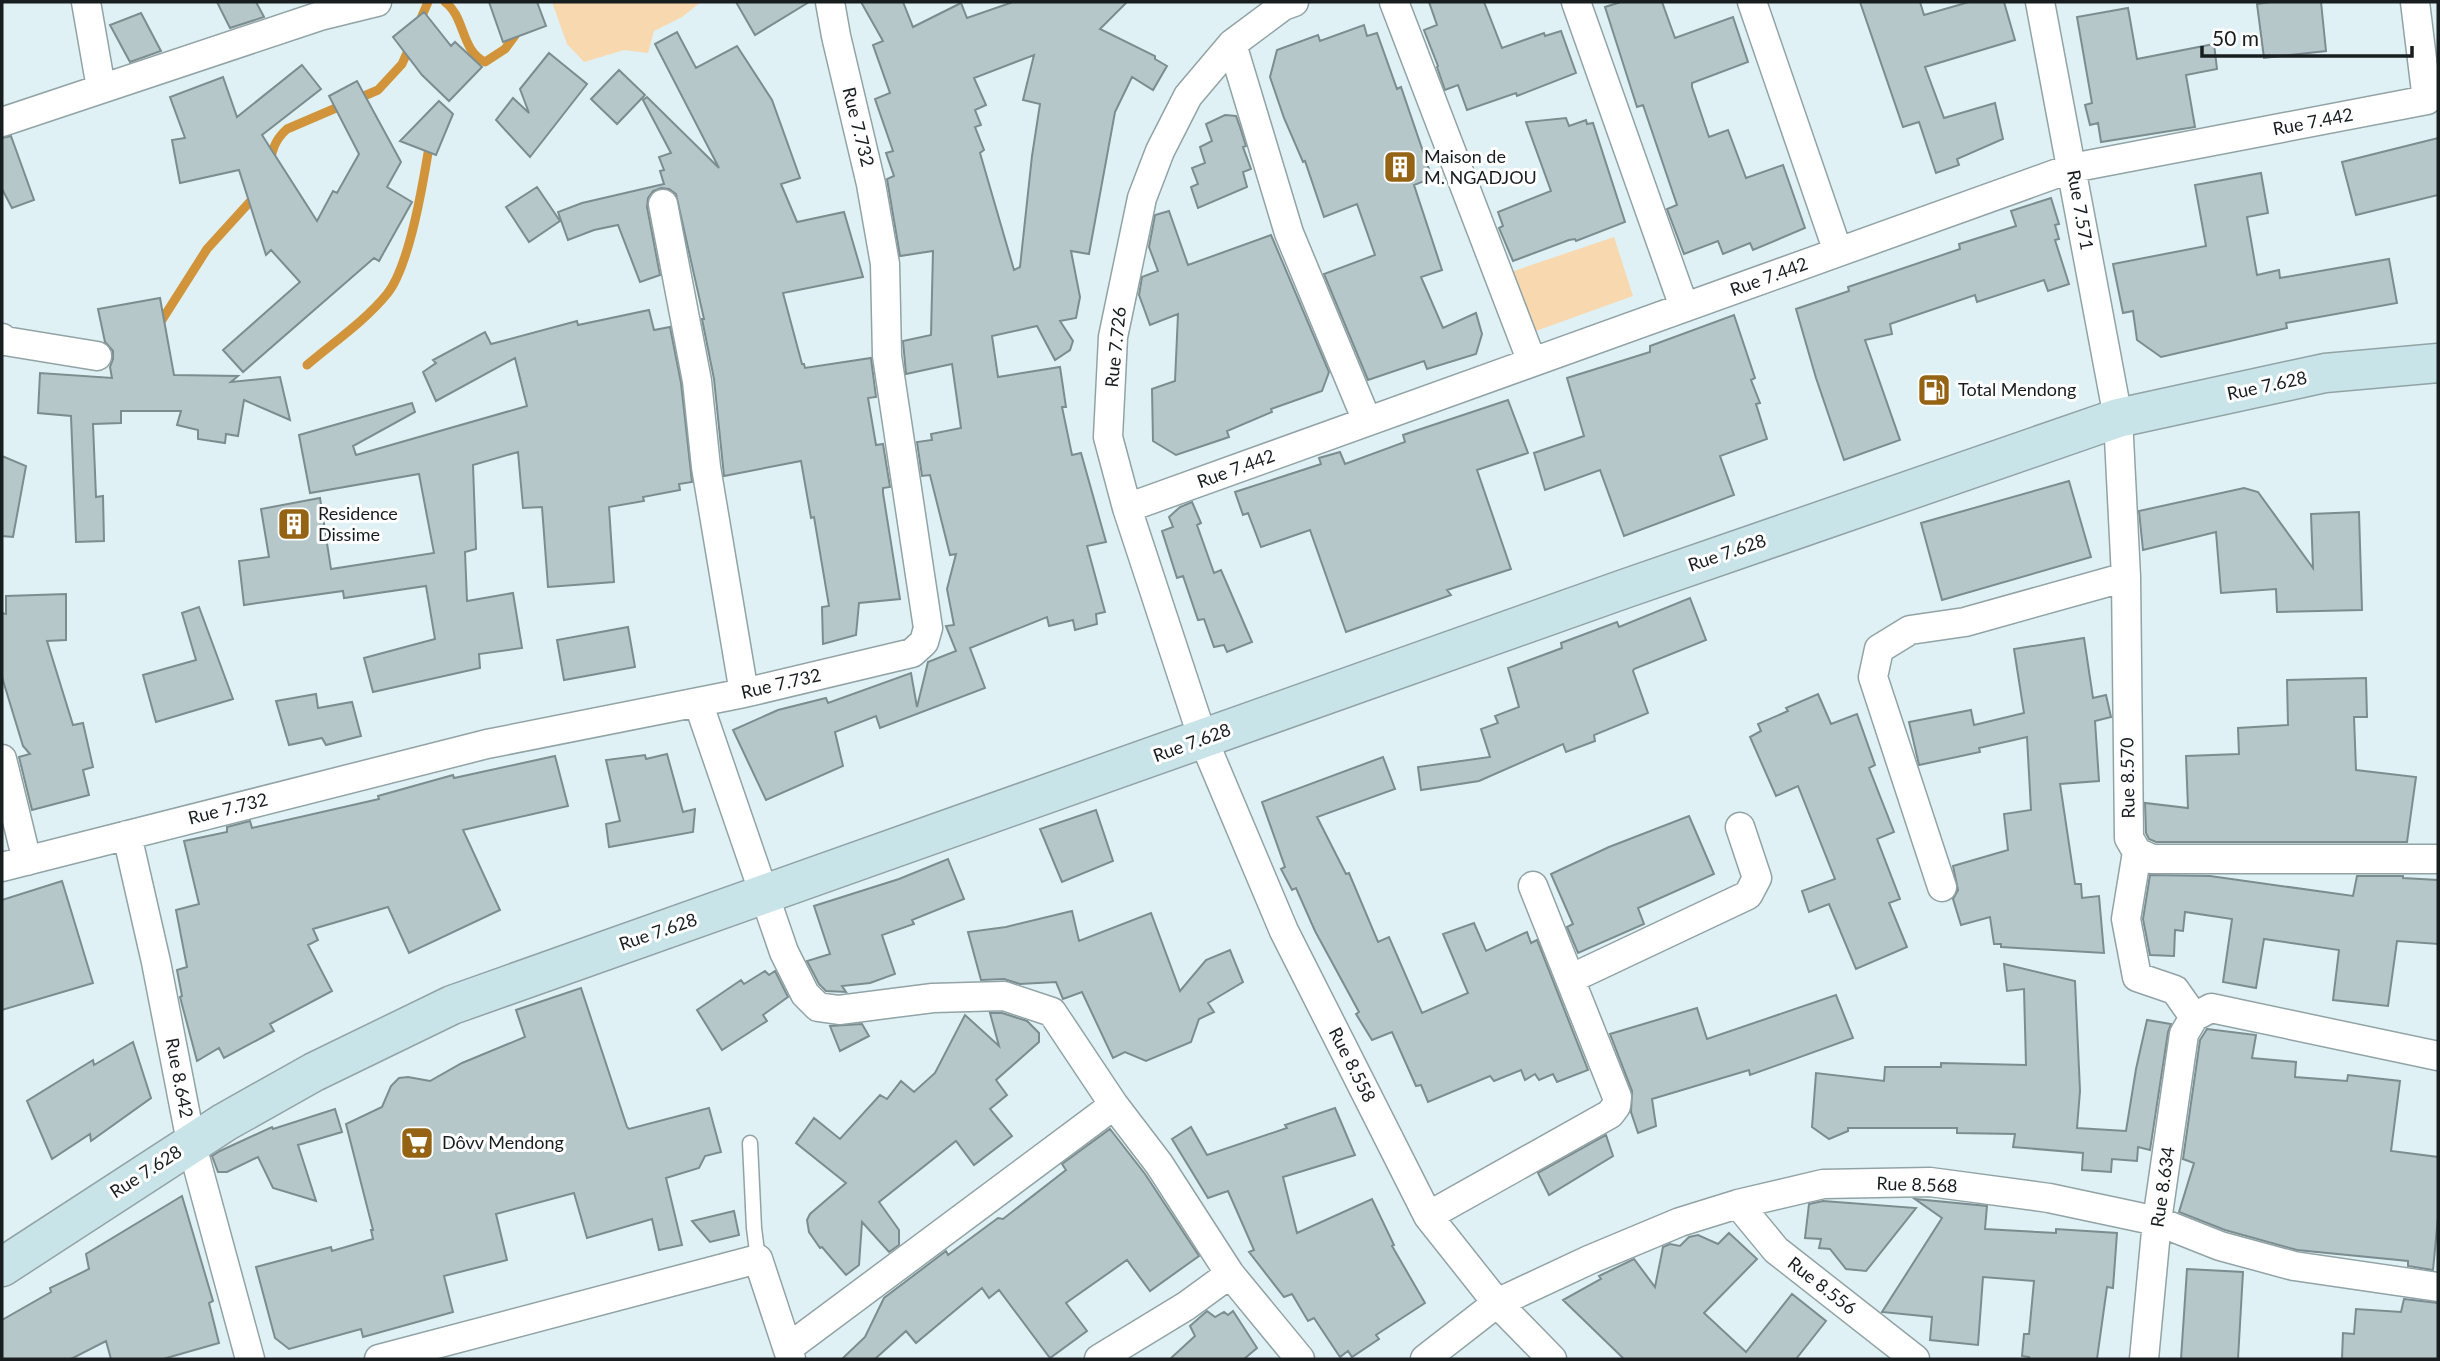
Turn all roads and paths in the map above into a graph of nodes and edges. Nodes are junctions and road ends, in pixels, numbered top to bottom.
1 (86, 2) edge
2 (377, 2) edge
3 (830, 2) edge
4 (1294, 2) edge
5 (1394, 2) edge
6 (1576, 2) edge
7 (1752, 2) edge
8 (2040, 2) edge
9 (2415, 2) edge
10 (1232, 44) junction
11 (101, 88) junction
12 (2, 122) edge
13 (2073, 168) junction
14 (663, 204) dead end
15 (1838, 252) junction
16 (1684, 307) junction
17 (2, 338) edge
18 (97, 356) dead end
19 (1532, 362) junction
20 (2438, 363) edge
21 (2119, 418) junction
22 (1367, 421) junction
23 (1126, 508) junction
24 (2126, 577) junction
25 (744, 693) junction
26 (698, 702) junction
27 (1203, 739) junction
28 (2, 759) edge
29 (1740, 827) dead end
30 (127, 835) junction
31 (2137, 852) junction
32 (2438, 859) edge
33 (14, 864) edge
34 (1533, 886) dead end
35 (1942, 887) dead end
36 (764, 894) junction
37 (1570, 979) junction
38 (2194, 1017) junction
39 (2438, 1056) edge
40 (1114, 1105) junction
41 (191, 1142) junction
42 (750, 1143) dead end
43 (1738, 1204) junction
44 (1428, 1216) junction
45 (2157, 1221) junction
46 (758, 1259) junction
47 (2, 1267) edge
48 (1230, 1274) junction
49 (2438, 1287) edge
50 (1497, 1303) junction
51 (479, 1346) edge
52 (790, 1354) edge
53 (250, 1359) edge
54 (379, 1359) edge
55 (1099, 1359) edge
56 (1300, 1359) edge
57 (1425, 1359) edge
58 (1552, 1359) edge
59 (1915, 1359) edge
60 (2144, 1359) edge

1 - 11 street
2 - 11 street
3 - 25 street, Rue 7.732
4 - 10 street, Rue 7.726
5 - 19 street
6 - 16 street
7 - 15 street
8 - 13 street, Rue 7.571
9 - 13 street, Rue 7.442
10 - 22 street
10 - 23 street, Rue 7.726
11 - 12 street
13 - 15 street, Rue 7.442
13 - 21 street, Rue 7.571
14 - 25 street
15 - 16 street, Rue 7.442
16 - 19 street, Rue 7.442
17 - 18 street
19 - 22 street, Rue 7.442
20 - 21 main road, Rue 7.628
21 - 24 street, Rue 8.570
21 - 27 main road, Rue 7.628
22 - 23 street, Rue 7.442
23 - 27 street, Rue 7.726
24 - 31 street, Rue 8.570
24 - 35 street
25 - 26 street, Rue 7.732
26 - 30 street, Rue 7.732
26 - 36 street
27 - 36 main road, Rue 7.628
27 - 44 street, Rue 8.558
28 - 33 street
29 - 37 street
30 - 33 street, Rue 7.732
30 - 41 street, Rue 8.642
31 - 32 street
31 - 38 street, Rue 8.570
34 - 37 street
36 - 40 street
36 - 41 main road, Rue 7.628
37 - 44 street
38 - 39 street
38 - 45 street, Rue 8.634
40 - 48 street
40 - 52 street
41 - 47 main road, Rue 7.628
41 - 53 street, Rue 8.642
42 - 46 lane
43 - 45 street, Rue 8.568
43 - 50 street, Rue 8.568
43 - 59 street, Rue 8.556
44 - 50 street, Rue 8.558
45 - 49 street, Rue 8.568
45 - 60 street, Rue 8.634
46 - 51 street
46 - 52 street
48 - 55 street
48 - 56 street
50 - 57 street, Rue 8.568
50 - 58 street, Rue 8.558
51 - 54 street

